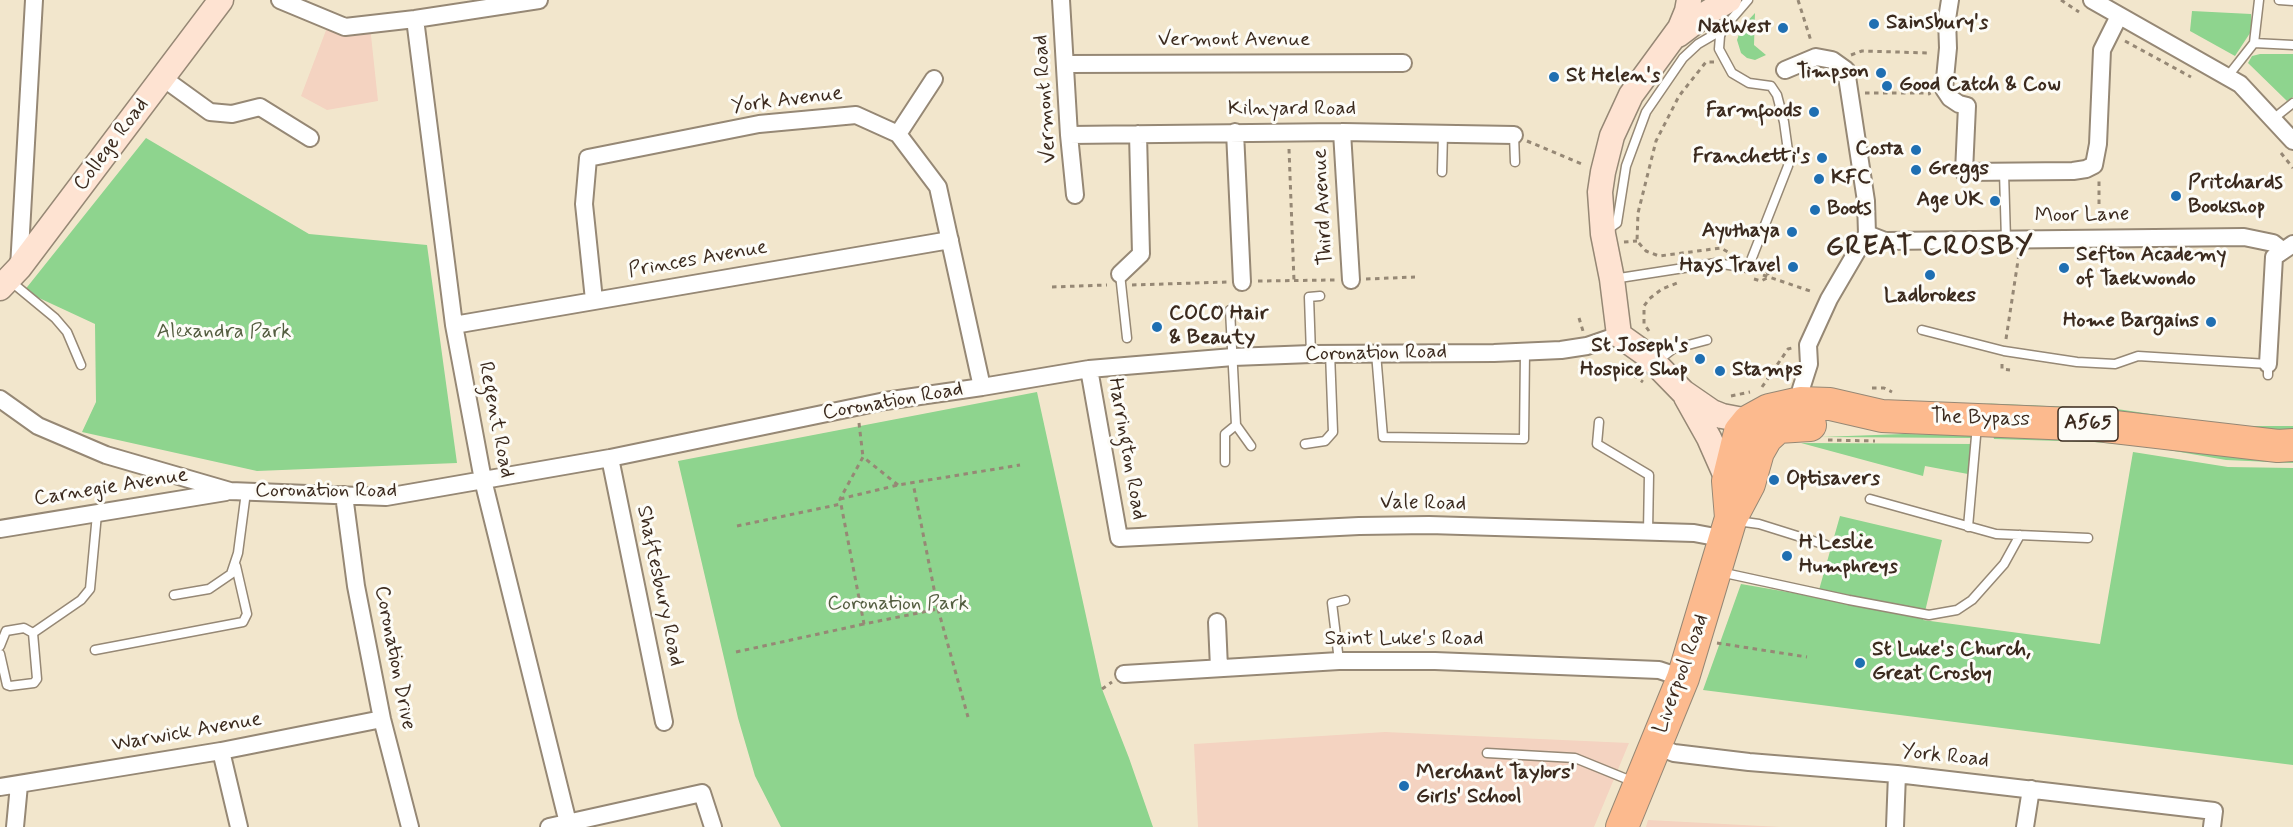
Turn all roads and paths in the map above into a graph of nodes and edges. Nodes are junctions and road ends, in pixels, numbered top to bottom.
1 (34, 0) edge
2 (221, 0) edge
3 (280, 0) edge
4 (539, 0) edge
5 (1061, 0) edge
6 (1689, 0) edge
7 (1729, 0) edge
8 (1748, 0) edge
9 (1798, 0) edge
10 (1950, 0) edge
11 (2061, 0) edge
12 (2092, 0) edge
13 (2259, 0) edge
14 (2279, 0) edge
15 (2293, 1) edge
16 (2120, 16) junction
17 (415, 20) junction
18 (1723, 29) junction
19 (2111, 32) junction
20 (1671, 40) junction
21 (2254, 43) junction
22 (2293, 45) edge
23 (1722, 58) junction
24 (1935, 58) dead end
25 (1824, 59) junction
26 (1402, 63) dead end
27 (1066, 64) junction
28 (1785, 70) dead end
29 (2228, 76) junction
30 (164, 78) junction
31 (934, 79) dead end
32 (2196, 79) dead end
33 (1850, 95) junction
34 (1936, 102) dead end
35 (2293, 103) edge
36 (2273, 119) junction
37 (1235, 132) junction
38 (1288, 132) junction
39 (1342, 132) junction
40 (1443, 133) junction
41 (898, 134) junction
42 (1138, 134) junction
43 (1069, 135) junction
44 (1514, 135) junction
45 (309, 138) dead end
46 (2293, 141) edge
47 (2276, 147) dead end
48 (1515, 162) dead end
49 (2094, 165) junction
50 (2293, 168) edge
51 (1442, 172) dead end
52 (1603, 172) junction
53 (2004, 172) junction
54 (1075, 195) dead end
55 (1602, 234) junction
56 (1868, 234) junction
57 (2098, 238) junction
58 (950, 240) junction
59 (2013, 240) junction
60 (2288, 247) edge
61 (1751, 261) junction
62 (1120, 274) joint
63 (1763, 275) dead end
64 (1769, 277) junction
65 (9, 278) edge
66 (1750, 278) dead end
67 (1612, 279) junction
68 (1350, 280) dead end
69 (1687, 280) dead end
70 (1294, 281) dead end
71 (1242, 282) dead end
72 (1320, 296) dead end
73 (1829, 299) junction
74 (594, 300) junction
75 (1230, 310) dead end
76 (1579, 318) dead end
77 (454, 326) junction
78 (1922, 330) dead end
79 (1619, 334) junction
80 (1127, 338) dead end
81 (1707, 340) dead end
82 (1808, 345) junction
83 (1587, 346) junction
84 (2004, 351) junction
85 (1525, 352) junction
86 (1330, 353) junction
87 (1376, 353) junction
88 (1311, 354) junction
89 (1233, 357) junction
90 (81, 365) dead end
91 (1657, 366) junction
92 (1089, 369) junction
93 (2010, 370) dead end
94 (2268, 370) joint
95 (982, 387) junction
96 (1759, 391) dead end
97 (1683, 392) junction
98 (0, 399) edge
99 (1800, 403) junction
100 (857, 406) junction
101 (1882, 416) junction
102 (1978, 418) junction
103 (1599, 422) dead end
104 (1763, 424) junction
105 (1236, 425) junction
106 (1305, 444) dead end
107 (2293, 445) edge
108 (1251, 446) dead end
109 (863, 457) junction
110 (610, 458) junction
111 (1226, 462) dead end
112 (1020, 465) dead end
113 (483, 480) junction
114 (1728, 481) junction
115 (913, 483) junction
116 (898, 485) junction
117 (238, 492) junction
118 (344, 495) junction
119 (840, 499) junction
120 (1870, 499) dead end
121 (841, 504) junction
122 (98, 514) junction
123 (1729, 525) junction
124 (737, 526) dead end
125 (1968, 527) junction
126 (0, 529) edge
127 (1647, 533) junction
128 (2020, 535) junction
129 (1119, 538) joint
130 (2088, 538) dead end
131 (1826, 545) dead end
132 (236, 566) junction
133 (1716, 571) junction
134 (174, 595) dead end
135 (1345, 600) dead end
136 (938, 609) junction
137 (1217, 622) dead end
138 (864, 624) junction
139 (33, 633) junction
140 (1715, 643) dead end
141 (0, 646) edge
142 (95, 650) dead end
143 (736, 652) dead end
144 (0, 654) edge
145 (1807, 657) dead end
146 (1338, 661) junction
147 (1219, 668) junction
148 (1124, 674) dead end
149 (1683, 678) junction
150 (968, 717) dead end
151 (382, 719) junction
152 (664, 722) dead end
153 (1656, 746) junction
154 (221, 751) junction
155 (1487, 753) dead end
156 (1897, 774) junction
157 (1640, 784) junction
158 (19, 785) junction
159 (0, 787) edge
160 (2031, 789) junction
161 (568, 823) junction
162 (15, 827) edge
163 (239, 827) edge
164 (410, 827) edge
165 (549, 827) edge
166 (713, 827) edge
167 (1622, 827) edge
168 (1895, 827) edge
169 (2025, 827) edge
170 (2212, 827) edge

1 - 65 street
2 - 30 main road, College Road
3 - 17 street
4 - 17 street
5 - 27 street, Vermont Road
6 - 20 main road
7 - 20 main road
8 - 18 lane
9 - 25 path
10 - 53 street
11 - 19 path
12 - 16 street
13 - 21 lane
14 - 15 lane
16 - 19 street
16 - 29 street
17 - 77 street, Regent Road
18 - 23 lane
18 - 55 lane
19 - 32 path
19 - 49 street
20 - 52 main road
21 - 22 lane
21 - 29 lane
23 - 61 lane
23 - 61 path
24 - 25 path
25 - 28 street
25 - 33 street
26 - 27 street, Vermont Avenue
27 - 43 street, Vermont Road
29 - 36 street
30 - 45 street
30 - 65 main road, College Road
31 - 41 street
33 - 34 path
33 - 56 street
35 - 36 lane
36 - 46 street
37 - 38 street, Kilnyard Road
37 - 42 street, Kilnyard Road
37 - 71 street
38 - 39 street, Kilnyard Road
38 - 70 path
39 - 40 street, Kilnyard Road
39 - 68 street, Third Avenue
40 - 44 street, Kilnyard Road
40 - 51 lane
41 - 58 street, York Avenue
41 - 74 street, York Avenue
42 - 43 street, Kilnyard Road
42 - 62 street
43 - 54 street, Vermont Road
44 - 48 lane
44 - 52 path
47 - 50 path
49 - 53 street
49 - 57 path
52 - 55 main road
53 - 59 lane
55 - 67 main road
56 - 59 street, Moor Lane
56 - 73 street
57 - 59 street, Moor Lane
57 - 60 street, Moor Lane
58 - 74 street, Princes Avenue
58 - 95 street, York Avenue
59 - 84 path
60 - 94 street
61 - 64 path
61 - 67 lane
62 - 80 lane
63 - 64 path
64 - 66 path
64 - 73 path
65 - 90 lane
67 - 79 main road
69 - 91 path
72 - 88 lane
73 - 82 street
74 - 77 street, Princes Avenue
75 - 89 lane
76 - 83 path
77 - 113 street, Regent Road
78 - 84 lane
79 - 83 street, Coronation Road
79 - 91 main road
81 - 91 lane
82 - 96 path
82 - 99 street
83 - 85 street, Coronation Road
83 - 91 path
84 - 93 path
84 - 94 lane
85 - 87 street, Coronation Road
85 - 87 lane
86 - 87 street, Coronation Road
86 - 88 street, Coronation Road
86 - 106 lane
88 - 89 street, Coronation Road
89 - 92 street, Coronation Road
89 - 105 lane
91 - 97 main road
92 - 95 street, Coronation Road
92 - 129 street, Harrington Road
95 - 100 street, Coronation Road
97 - 104 main road
97 - 114 main road
98 - 117 street, Coronation Road
99 - 101 highway, The Bypass / A565
99 - 104 highway, The Bypass / A565
100 - 109 path
100 - 110 street, Coronation Road
101 - 102 highway, The Bypass / A565
101 - 104 highway, The Bypass / A565
102 - 107 highway, The Bypass / A565
102 - 125 lane
103 - 127 lane
104 - 114 highway, Liverpool Road / A565
104 - 123 highway, Liverpool Road / A565
105 - 108 lane
105 - 111 lane
109 - 116 path
109 - 119 path
110 - 113 street, Coronation Road
110 - 152 street, Shaftesbury Road
112 - 115 path
113 - 118 street, Coronation Road
113 - 161 street, Regent Road
114 - 123 highway, Liverpool Road / A565
115 - 116 path
115 - 136 path
116 - 119 path
117 - 118 street, Coronation Road
117 - 122 street, Carnegie Avenue
117 - 132 lane
118 - 151 street, Coronation Drive
119 - 121 path
120 - 125 lane
121 - 124 path
121 - 138 path
122 - 126 street, Carnegie Avenue
122 - 139 lane
123 - 127 street, Vale Road
123 - 131 lane
123 - 133 highway, Liverpool Road / A565
125 - 128 lane
127 - 129 street, Vale Road
128 - 130 lane
128 - 133 lane
132 - 134 lane
132 - 142 lane
133 - 149 highway, Liverpool Road / A565
135 - 146 lane
136 - 138 path
136 - 150 path
137 - 147 street
138 - 143 path
139 - 141 lane
139 - 144 lane
140 - 145 path
146 - 147 street, Saint Luke's Road
146 - 149 street, Saint Luke's Road
147 - 148 street, Saint Luke's Road
149 - 153 highway, Liverpool Road / A565
151 - 154 street, Warwick Avenue
151 - 164 street, Coronation Drive
153 - 156 street, York Road
153 - 157 highway, Liverpool Road / A565
154 - 158 street, Warwick Avenue
154 - 163 street
155 - 157 lane
156 - 160 street, York Road
156 - 168 street
157 - 167 highway, Liverpool Road / A565
158 - 159 street, Warwick Avenue
158 - 162 street
160 - 169 street
160 - 170 street, York Road
161 - 165 street
161 - 166 street

